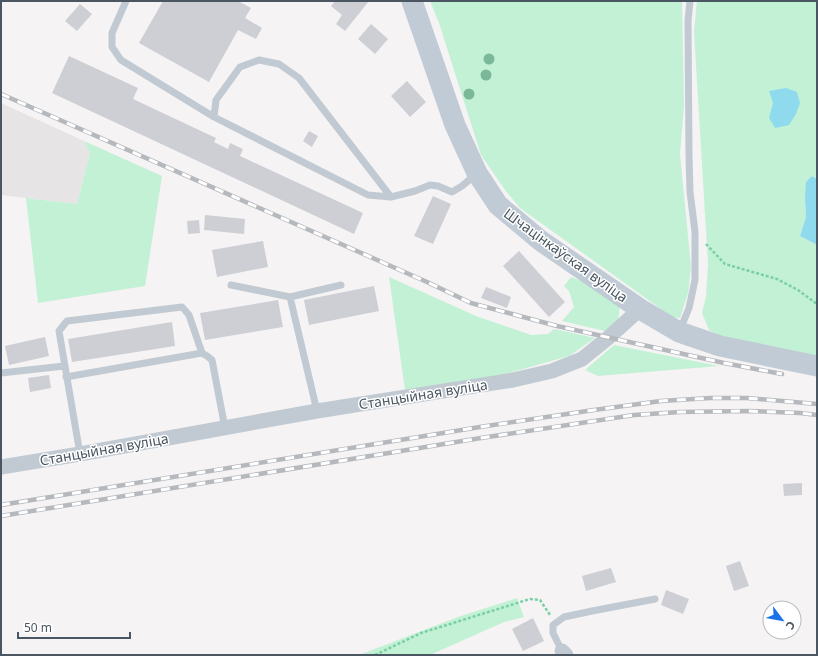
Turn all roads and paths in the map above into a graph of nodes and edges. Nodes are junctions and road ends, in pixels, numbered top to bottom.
1 (126, 1) edge
2 (412, 1) edge
3 (690, 1) edge
4 (214, 117) junction
5 (477, 173) junction
6 (390, 197) junction
7 (695, 232) junction
8 (230, 285) dead end
9 (342, 285) dead end
10 (290, 297) junction
11 (817, 304) edge
12 (640, 309) junction
13 (679, 332) junction
14 (202, 354) junction
15 (64, 366) junction
16 (817, 366) edge
17 (1, 373) edge
18 (66, 377) junction
19 (317, 411) junction
20 (225, 428) junction
21 (80, 454) junction
22 (1, 467) edge
23 (655, 599) dead end
24 (556, 623) junction
25 (564, 653) edge
26 (375, 655) edge

1 - 4 lane
2 - 5 street, Шчацінкаўская вуліца
3 - 7 lane
4 - 6 lane
4 - 6 lane
5 - 6 lane
5 - 12 street, Шчацінкаўская вуліца
7 - 11 path
7 - 13 lane
8 - 10 lane
9 - 10 lane
10 - 19 lane
12 - 13 street
12 - 19 street, Станцыйная вуліца
13 - 16 street
14 - 15 lane
14 - 18 lane
14 - 20 lane
15 - 17 lane
15 - 18 lane
18 - 21 lane
19 - 20 street, Станцыйная вуліца
20 - 21 street, Станцыйная вуліца
21 - 22 street, Станцыйная вуліца
23 - 24 lane
24 - 25 lane
24 - 26 path

